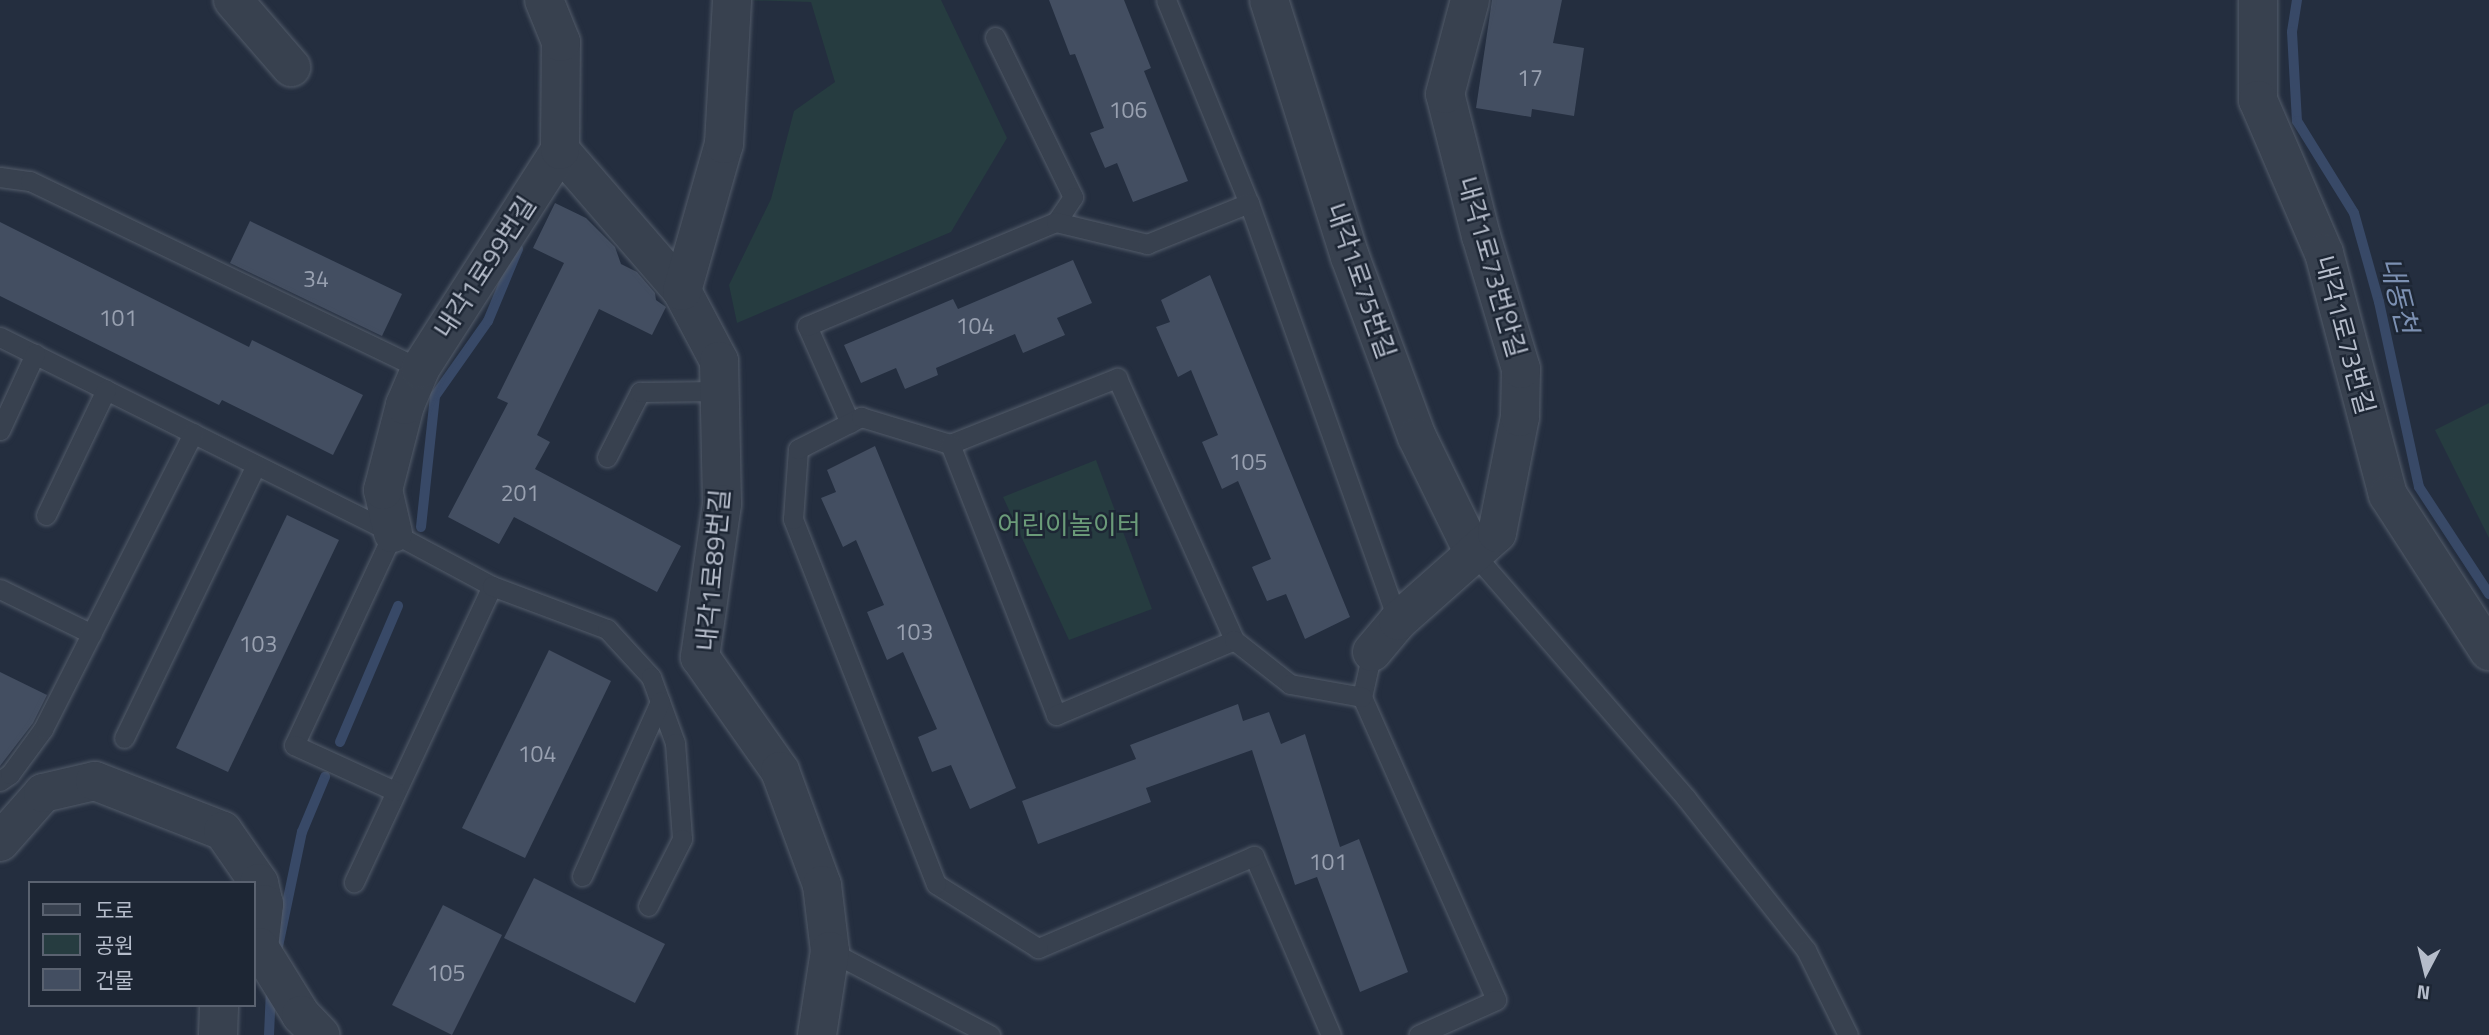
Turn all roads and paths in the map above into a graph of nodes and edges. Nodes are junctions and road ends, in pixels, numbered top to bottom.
1 (233, 0) edge
2 (544, 0) edge
3 (732, 0) edge
4 (1166, 0) edge
5 (1269, 0) edge
6 (1470, 0) edge
7 (2258, 0) edge
8 (995, 37) dead end
9 (291, 67) dead end
10 (560, 150) junction
11 (0, 177) edge
12 (1249, 203) junction
13 (1056, 222) junction
14 (682, 291) junction
15 (0, 337) edge
16 (35, 354) junction
17 (420, 369) junction
18 (106, 390) junction
19 (720, 391) junction
20 (850, 423) junction
21 (0, 430) edge
22 (193, 433) junction
23 (950, 444) junction
24 (607, 457) dead end
25 (256, 465) junction
26 (46, 515) dead end
27 (393, 533) junction
28 (1474, 554) junction
29 (492, 586) junction
30 (0, 589) edge
31 (1398, 621) junction
32 (92, 634) junction
33 (1234, 640) junction
34 (2489, 651) edge
35 (1372, 652) joint
36 (1362, 697) junction
37 (660, 702) junction
38 (124, 738) dead end
39 (0, 780) edge
40 (395, 791) junction
41 (0, 842) edge
42 (582, 876) dead end
43 (354, 882) dead end
44 (648, 906) dead end
45 (256, 948) edge
46 (830, 951) junction
47 (219, 1007) edge
48 (218, 1035) edge
49 (320, 1035) edge
50 (817, 1035) edge
51 (990, 1035) edge
52 (1331, 1035) edge
53 (1418, 1035) edge
54 (1848, 1035) edge

1 - 9 street
2 - 10 street
3 - 14 street
4 - 12 lane
5 - 28 street, 내각1로75번길
6 - 28 street, 내각1로73번안길
7 - 34 street, 내각1로73번길
8 - 13 lane
10 - 14 street, 내각1로89번길
10 - 17 street, 내각1로99번길
11 - 17 lane
12 - 13 lane
12 - 31 lane
13 - 20 lane
14 - 19 street, 내각1로89번길
15 - 16 lane
16 - 18 lane
16 - 21 lane
17 - 27 street, 내각1로99번길
18 - 22 lane
18 - 26 lane
19 - 24 lane
19 - 46 street, 내각1로89번길
20 - 23 lane
20 - 52 lane
22 - 25 lane
22 - 32 lane
23 - 33 lane
23 - 33 lane
25 - 27 lane
25 - 38 lane
27 - 29 lane
27 - 40 lane
28 - 31 street, 내각1로73번안길
28 - 54 lane
29 - 37 lane
29 - 40 lane
30 - 32 lane
31 - 35 street, 내각1로73번안길
32 - 39 lane
33 - 36 lane
35 - 36 lane
36 - 53 lane
37 - 42 lane
37 - 44 lane
40 - 43 lane
41 - 45 street
45 - 49 street
46 - 50 street, 내각1로89번길
46 - 51 lane
47 - 48 street

